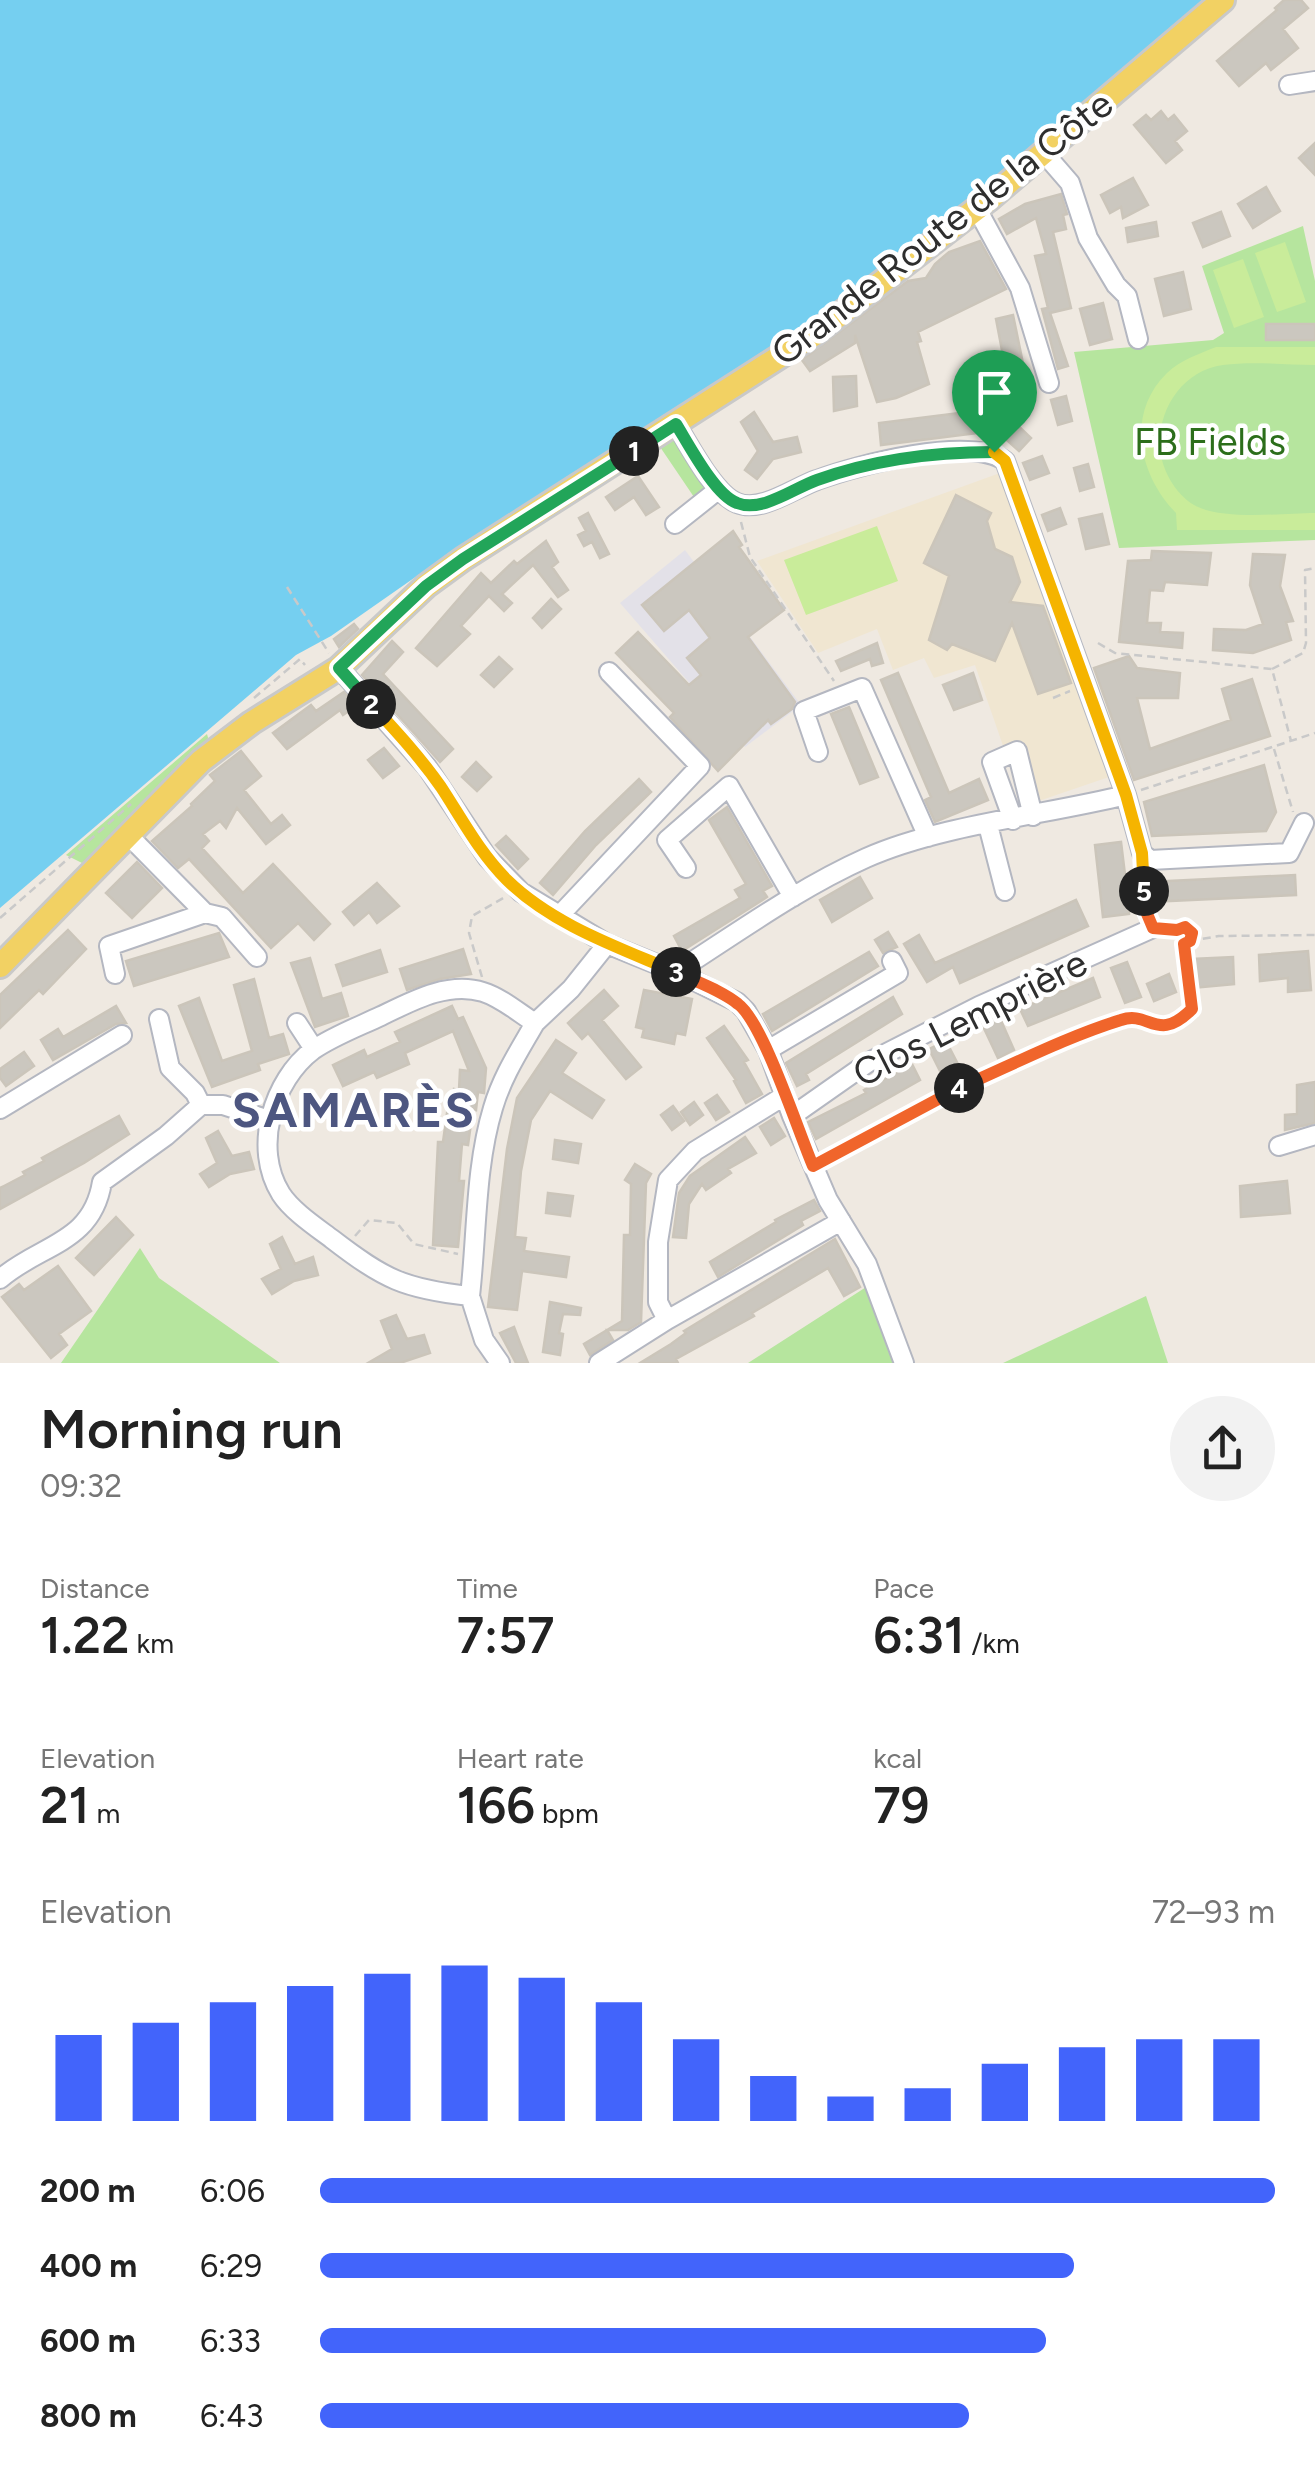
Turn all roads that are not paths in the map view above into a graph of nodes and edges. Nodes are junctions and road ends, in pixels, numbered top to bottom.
1 (1223, 0) edge
2 (1315, 81) edge
3 (1288, 85) dead end
4 (1044, 153) junction
5 (977, 209) junction
6 (1138, 339) dead end
7 (1049, 384) dead end
8 (676, 424) junction
9 (719, 489) junction
10 (675, 524) dead end
11 (339, 668) junction
12 (609, 672) dead end
13 (818, 752) dead end
14 (1126, 795) junction
15 (1033, 816) junction
16 (1013, 820) junction
17 (1304, 823) road end
18 (988, 825) junction
19 (128, 834) junction
20 (928, 837) junction
21 (686, 868) dead end
22 (1005, 891) dead end
23 (794, 896) junction
24 (205, 913) junction
25 (558, 917) junction
26 (1153, 928) road end
27 (607, 944) junction
28 (257, 956) dead end
29 (892, 961) dead end
30 (0, 966) edge
31 (676, 972) junction
32 (115, 974) dead end
33 (159, 1019) dead end
34 (298, 1023) dead end
35 (536, 1024) junction
36 (122, 1035) dead end
37 (314, 1049) junction
38 (768, 1050) junction
39 (784, 1096) junction
40 (201, 1105) junction
41 (0, 1109) edge
42 (792, 1116) junction
43 (269, 1120) junction
44 (1315, 1134) edge
45 (1279, 1146) dead end
46 (841, 1221) junction
47 (0, 1278) edge
48 (470, 1296) junction
49 (667, 1320) junction
50 (500, 1363) edge
51 (599, 1363) edge
52 (904, 1363) edge

1 - 4 main road, Grande Route de la Côte
2 - 3 street
4 - 5 main road, Grande Route de la Côte
4 - 6 street
5 - 7 street
5 - 8 main road, Grande Route de la Côte
8 - 9 street
8 - 11 main road, Grande Route de la Côte
9 - 10 street
9 - 14 street
11 - 19 main road, Grande Route de la Côte
11 - 25 street
12 - 25 street
13 - 20 street
14 - 15 street
14 - 17 street
15 - 16 street
15 - 16 street
16 - 18 street
18 - 20 street
18 - 22 street
19 - 24 street
19 - 30 main road, Grande Route de la Côte
20 - 23 street
21 - 23 street
23 - 31 street
24 - 28 street
24 - 32 street
25 - 27 street
26 - 42 street, Clos Lemprière
27 - 31 street
27 - 35 street
29 - 38 street
31 - 38 street
33 - 40 street
34 - 37 street
35 - 37 street
35 - 48 street
36 - 41 street
37 - 43 street
38 - 39 street
39 - 42 street
39 - 49 street
40 - 43 street
40 - 47 street
42 - 46 street
43 - 48 street
44 - 45 street
46 - 49 street
46 - 52 street
48 - 50 street
49 - 51 street

